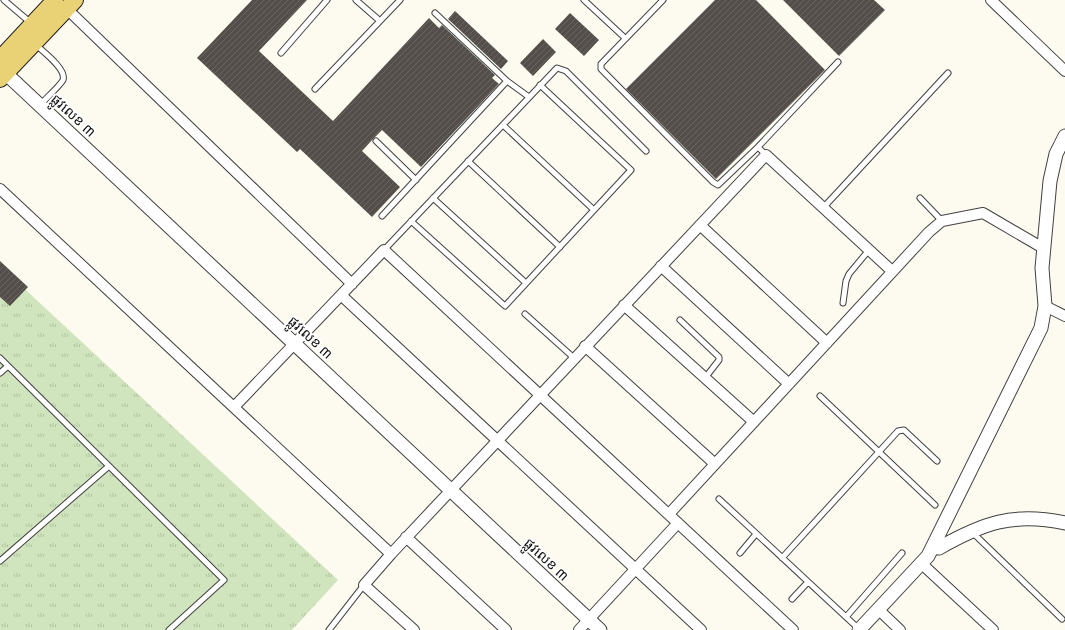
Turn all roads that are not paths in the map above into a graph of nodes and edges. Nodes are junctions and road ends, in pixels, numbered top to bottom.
1 (4, 0) edge
2 (327, 0) edge
3 (356, 0) edge
4 (400, 0) edge
5 (584, 0) edge
6 (663, 0) edge
7 (991, 0) edge
8 (66, 3) edge
9 (435, 13) dead end
10 (380, 21) junction
11 (37, 34) junction
12 (625, 38) junction
13 (281, 53) dead end
14 (838, 62) dead end
15 (1, 70) edge
16 (1065, 71) edge
17 (948, 73) dead end
18 (507, 81) junction
19 (540, 85) junction
20 (315, 89) dead end
21 (529, 97) junction
22 (40, 105) junction
23 (503, 125) junction
24 (1065, 136) edge
25 (376, 140) dead end
26 (758, 147) junction
27 (646, 151) dead end
28 (766, 155) junction
29 (468, 161) junction
30 (416, 180) junction
31 (0, 189) edge
32 (433, 198) junction
33 (920, 198) dead end
34 (824, 208) junction
35 (594, 210) junction
36 (382, 216) dead end
37 (411, 221) junction
38 (942, 221) junction
39 (700, 225) junction
40 (560, 247) junction
41 (1043, 248) junction
42 (384, 250) junction
43 (869, 250) junction
44 (661, 266) junction
45 (892, 272) junction
46 (526, 283) junction
47 (352, 284) junction
48 (341, 295) junction
49 (843, 303) dead end
50 (624, 305) junction
51 (1045, 306) junction
52 (525, 314) dead end
53 (1065, 316) edge
54 (680, 320) dead end
55 (827, 342) junction
56 (294, 344) junction
57 (586, 346) junction
58 (0, 358) edge
59 (574, 358) junction
60 (8, 366) junction
61 (0, 373) edge
62 (705, 378) junction
63 (789, 384) junction
64 (540, 394) junction
65 (820, 396) dead end
66 (234, 407) junction
67 (754, 422) junction
68 (497, 440) junction
69 (879, 452) junction
70 (937, 461) dead end
71 (716, 464) junction
72 (109, 466) junction
73 (450, 490) junction
74 (719, 499) dead end
75 (935, 505) dead end
76 (669, 514) junction
77 (678, 523) junction
78 (1065, 524) edge
79 (970, 531) junction
80 (756, 534) junction
81 (406, 537) junction
82 (933, 547) junction
83 (740, 553) dead end
84 (391, 554) junction
85 (902, 554) dead end
86 (782, 558) junction
87 (0, 562) edge
88 (922, 564) junction
89 (636, 569) junction
90 (808, 582) junction
91 (364, 585) junction
92 (792, 599) dead end
93 (879, 610) junction
94 (846, 617) junction
95 (1062, 619) dead end
96 (589, 620) junction
97 (169, 630) edge
98 (329, 630) edge
99 (414, 630) edge
100 (506, 630) edge
101 (579, 630) edge
102 (600, 630) edge
103 (701, 630) edge
104 (793, 630) edge
105 (859, 630) edge
106 (900, 630) edge
107 (993, 630) edge

1 - 11 lane
2 - 13 lane
3 - 10 lane
4 - 10 lane
5 - 12 lane
6 - 12 lane
7 - 16 street
8 - 11 main road
8 - 47 street
9 - 18 lane
10 - 20 lane
11 - 15 main road
11 - 22 lane
12 - 26 lane
14 - 26 lane
15 - 22 street, ផ្លូវលេខ ៣
17 - 34 lane
18 - 21 lane
18 - 30 lane
19 - 21 lane
19 - 27 lane
19 - 35 lane
21 - 23 lane
22 - 56 street, ផ្លូវលេខ ៣
23 - 29 lane
23 - 35 lane
24 - 41 street
25 - 30 lane
26 - 28 lane
28 - 34 street
28 - 39 street
29 - 32 lane
29 - 40 lane
30 - 36 lane
31 - 66 street
32 - 37 lane
32 - 46 lane
33 - 38 lane
34 - 43 street
35 - 40 lane
37 - 42 lane
37 - 46 lane
38 - 41 street
38 - 45 street
39 - 44 street
39 - 55 street
40 - 46 lane
41 - 51 street
42 - 47 street
42 - 64 street
43 - 45 street
43 - 49 lane
44 - 50 street
44 - 63 street
45 - 55 street
47 - 48 street
48 - 56 street
48 - 68 street
50 - 57 street
50 - 62 street
51 - 53 street
51 - 82 street
52 - 59 lane
54 - 62 lane
55 - 63 street
56 - 66 street
56 - 73 street, ផ្លូវលេខ ៣
57 - 59 street
57 - 71 street
58 - 60 lane
59 - 64 street
60 - 61 lane
60 - 72 lane
62 - 67 street
63 - 67 street
64 - 68 street
64 - 76 street
65 - 69 lane
66 - 84 street
67 - 71 street
68 - 73 street
68 - 89 street
69 - 70 lane
69 - 75 lane
69 - 86 lane
71 - 76 street
72 - 87 lane
72 - 97 lane
73 - 81 street
73 - 96 street, ផ្លូវលេខ ៣
74 - 80 lane
76 - 77 street
77 - 89 street
77 - 104 street
78 - 79 street
79 - 82 street
79 - 95 lane
80 - 83 lane
80 - 86 lane
81 - 84 street
81 - 100 street
82 - 88 street
84 - 91 street
85 - 94 lane
86 - 90 lane
88 - 93 street
88 - 107 street
89 - 96 street
89 - 103 street
90 - 92 lane
90 - 94 lane
91 - 98 lane
91 - 99 street
93 - 105 street
93 - 106 street
94 - 105 lane
96 - 101 street
96 - 102 street, ផ្លូវលេខ ៣

